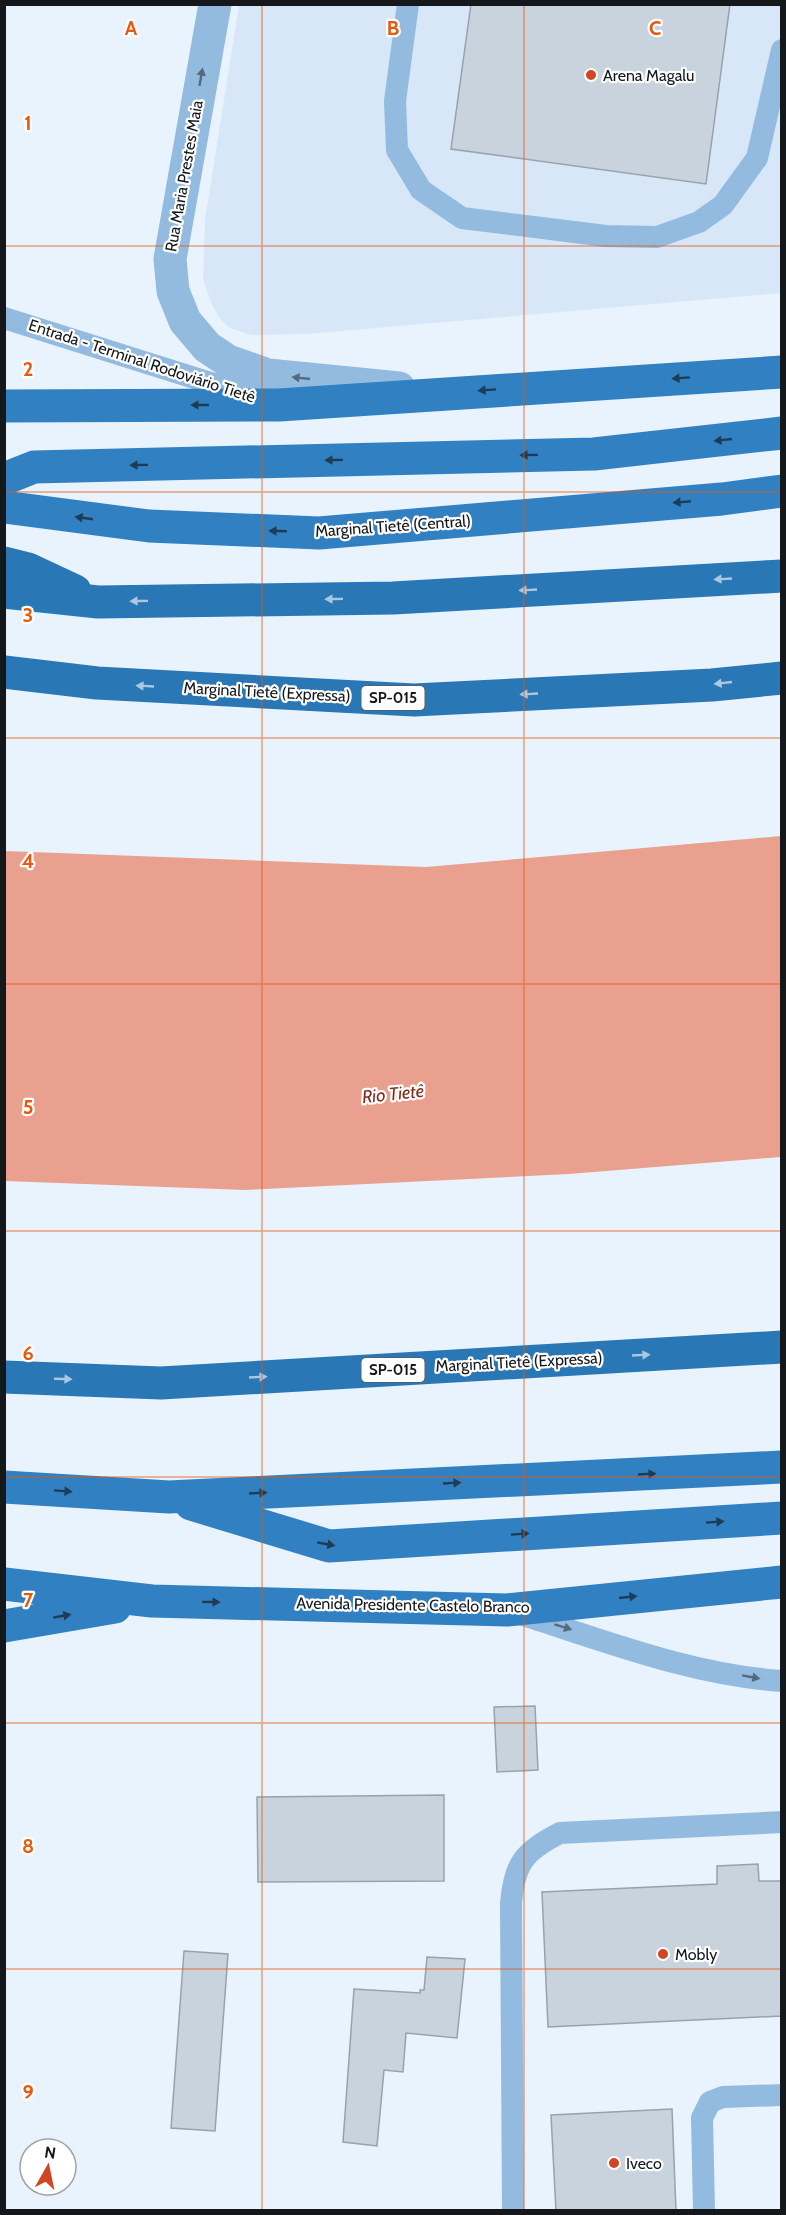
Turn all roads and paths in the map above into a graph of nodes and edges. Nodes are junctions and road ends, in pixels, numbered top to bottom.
1 (215, 4) edge
2 (408, 4) edge
3 (782, 50) edge
4 (4, 318) edge
5 (782, 372) edge
6 (443, 393) junction
7 (279, 405) junction
8 (4, 406) edge
9 (782, 433) edge
10 (4, 479) edge
11 (782, 490) edge
12 (4, 507) edge
13 (4, 563) edge
14 (782, 576) edge
15 (4, 592) edge
16 (98, 602) junction
17 (4, 672) edge
18 (782, 678) edge
19 (782, 1347) edge
20 (4, 1377) edge
21 (782, 1467) edge
22 (4, 1487) edge
23 (169, 1497) junction
24 (782, 1518) edge
25 (782, 1582) edge
26 (4, 1584) edge
27 (152, 1601) junction
28 (507, 1610) junction
29 (4, 1626) edge
30 (782, 1681) edge
31 (782, 1822) edge
32 (782, 2094) edge
33 (513, 2211) edge
34 (704, 2211) edge

6 -> 1 street, Rua Maria Prestes Maia
2 - 3 lane
4 - 7 lane, Entrada - Terminal Rodoviário Tietê
5 -> 6 highway
6 - 7 highway
7 -> 8 highway
9 -> 10 highway
11 -> 12 highway, Marginal Tietê (Central)
13 - 16 highway
14 -> 16 highway
15 - 16 highway
18 -> 17 highway, Marginal Tietê (Expressa) / SP-015
20 -> 19 highway, Marginal Tietê (Expressa) / SP-015
23 -> 21 highway
22 -> 23 highway
23 -> 24 highway
28 -> 25 highway, Avenida Presidente Castelo Branco
26 - 27 highway
27 -> 28 highway, Avenida Presidente Castelo Branco
29 -> 27 highway
28 -> 30 lane
31 - 33 lane
32 - 34 lane

